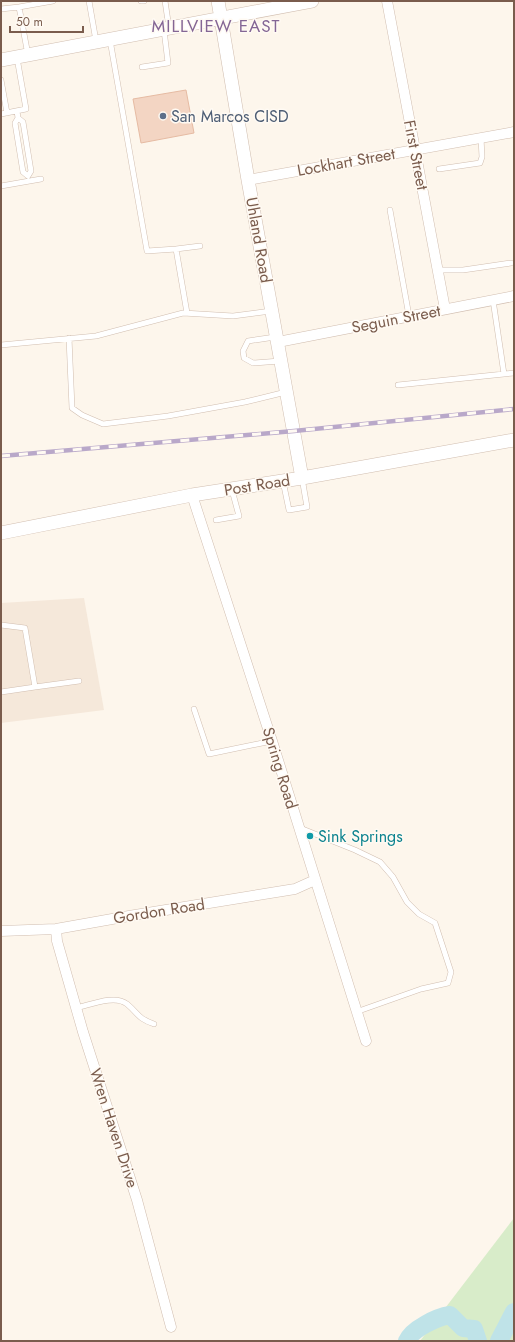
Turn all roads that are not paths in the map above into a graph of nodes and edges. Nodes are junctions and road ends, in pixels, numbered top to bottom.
1 (53, 1) edge
2 (89, 1) edge
3 (141, 1) edge
4 (144, 1) edge
5 (165, 1) edge
6 (218, 1) edge
7 (312, 1) edge
8 (387, 1) edge
9 (298, 2) edge
10 (19, 6) junction
11 (1, 9) edge
12 (221, 18) junction
13 (166, 30) junction
14 (110, 40) junction
15 (97, 42) junction
16 (23, 56) junction
17 (1, 60) edge
18 (142, 67) dead end
19 (1, 80) edge
20 (2, 93) edge
21 (17, 111) junction
22 (4, 113) edge
23 (18, 118) junction
24 (514, 132) edge
25 (482, 138) junction
26 (415, 150) junction
27 (439, 168) dead end
28 (29, 179) junction
29 (41, 179) dead end
30 (248, 180) junction
31 (1, 186) edge
32 (390, 210) dead end
33 (200, 246) dead end
34 (176, 249) junction
35 (511, 263) dead end
36 (438, 270) junction
37 (514, 296) edge
38 (493, 300) junction
39 (445, 310) junction
40 (272, 311) junction
41 (188, 313) junction
42 (409, 316) junction
43 (69, 338) junction
44 (277, 339) junction
45 (1, 345) edge
46 (281, 361) junction
47 (514, 373) edge
48 (504, 374) junction
49 (398, 385) dead end
50 (287, 392) junction
51 (514, 440) edge
52 (302, 478) junction
53 (283, 481) junction
54 (232, 489) junction
55 (192, 496) junction
56 (216, 520) dead end
57 (1, 533) edge
58 (1, 625) edge
59 (79, 681) dead end
60 (35, 687) junction
61 (1, 692) edge
62 (194, 709) dead end
63 (272, 741) junction
64 (298, 828) junction
65 (315, 880) junction
66 (56, 930) junction
67 (1, 931) edge
68 (76, 1008) junction
69 (356, 1012) junction
70 (154, 1024) dead end
71 (366, 1041) dead end
72 (171, 1327) dead end

1 - 10 lane
2 - 15 lane
3 - 4 lane
5 - 13 lane
6 - 12 street, Uhland Road
7 - 9 street
8 - 26 street, First Street
9 - 12 street
10 - 11 lane
10 - 16 lane
12 - 13 street
12 - 30 street, Uhland Road
13 - 14 street
13 - 18 lane
14 - 15 street
14 - 34 lane
15 - 16 street
16 - 17 street
16 - 21 lane
19 - 20 lane
20 - 22 lane
21 - 22 lane
21 - 23 lane
23 - 28 lane
23 - 28 lane
24 - 25 street, Lockhart Street
25 - 26 street, Lockhart Street
25 - 27 lane
26 - 30 street, Lockhart Street
26 - 36 street, First Street
28 - 29 lane
28 - 31 lane
30 - 40 street, Uhland Road
32 - 42 lane
33 - 34 lane
34 - 41 lane
35 - 36 lane
36 - 39 street, First Street
37 - 38 street, Seguin Street
38 - 39 street, Seguin Street
38 - 48 lane
39 - 42 street, Seguin Street
40 - 41 lane
40 - 44 street, Uhland Road
41 - 43 lane
42 - 44 street, Seguin Street
43 - 45 lane
43 - 50 lane
44 - 46 street, Uhland Road
44 - 46 lane
46 - 50 street, Uhland Road
47 - 48 lane
48 - 49 lane
50 - 52 street, Uhland Road
51 - 52 street, Post Road
52 - 53 street, Post Road
52 - 53 lane
53 - 54 street, Post Road
54 - 55 street, Post Road
54 - 56 lane
55 - 57 street, Post Road
55 - 63 street, Spring Road
58 - 60 lane
59 - 60 lane
60 - 61 lane
62 - 63 lane
63 - 64 street, Spring Road
64 - 65 street, Spring Road
64 - 69 lane
65 - 66 street, Gordon Road
65 - 69 street, Spring Road
66 - 67 street, Gordon Road
66 - 68 street, Wren Haven Drive
68 - 70 lane
68 - 72 street, Wren Haven Drive
69 - 71 street, Spring Road

